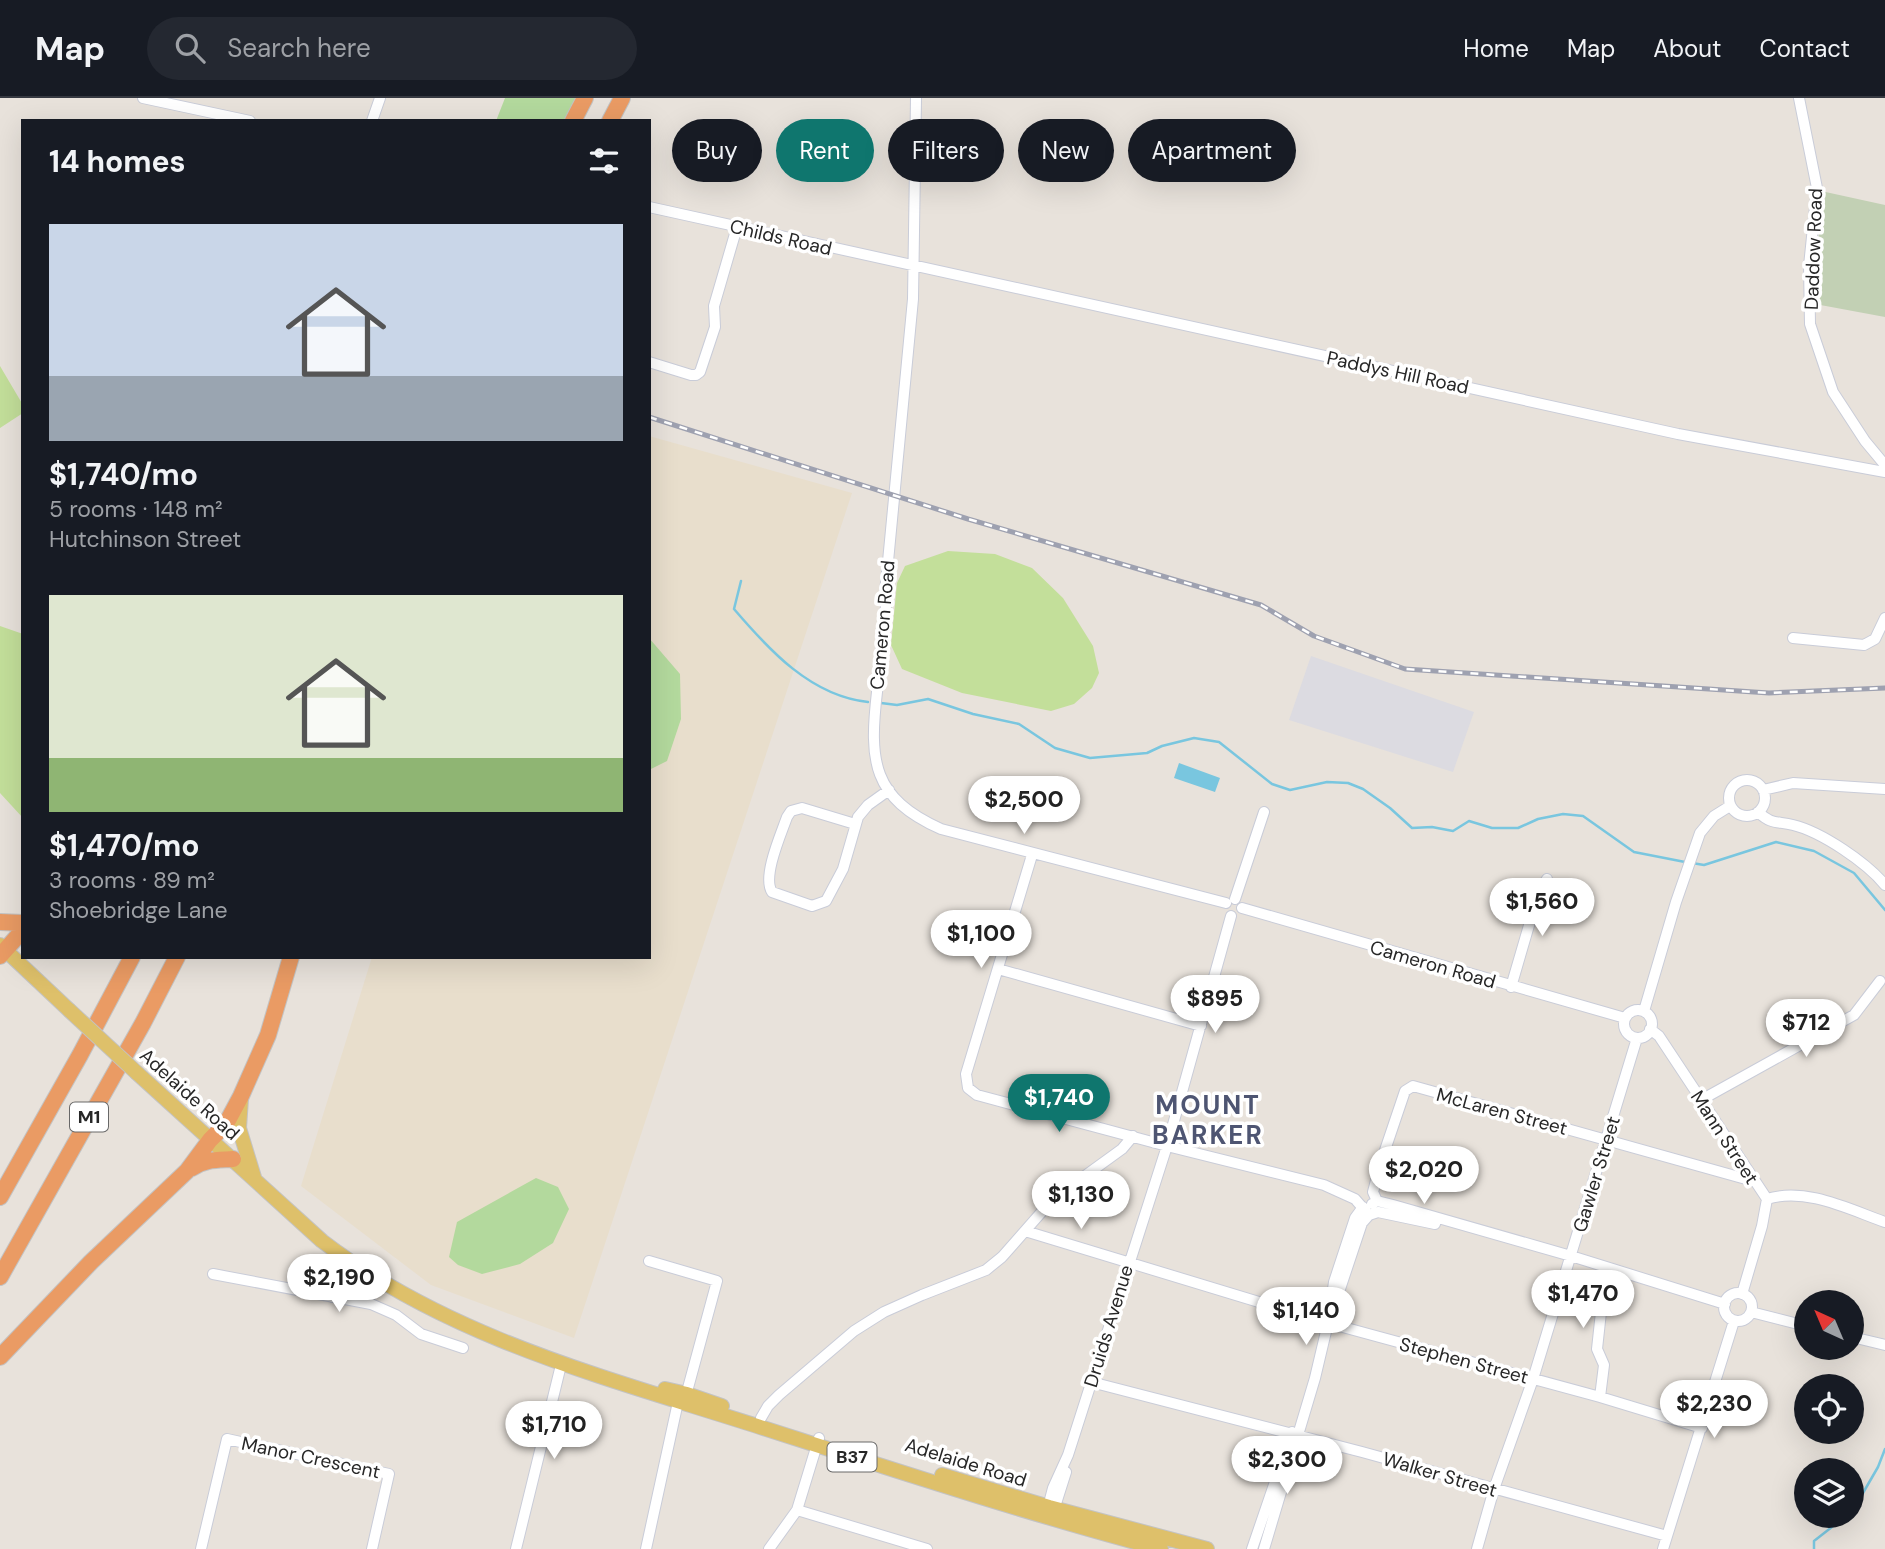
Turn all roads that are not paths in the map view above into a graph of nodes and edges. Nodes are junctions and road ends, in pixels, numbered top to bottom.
1 (143, 98) edge
2 (380, 98) edge
3 (585, 98) edge
4 (622, 98) edge
5 (916, 98) edge
6 (1799, 98) edge
7 (241, 119) edge
8 (373, 119) edge
9 (574, 119) edge
10 (611, 119) edge
11 (651, 207) edge
12 (737, 227) junction
13 (912, 266) junction
14 (651, 363) edge
15 (1885, 466) edge
16 (1885, 472) edge
17 (1885, 618) edge
18 (1801, 639) dead end
19 (1885, 789) edge
20 (889, 790) junction
21 (1763, 790) junction
22 (1730, 806) junction
23 (1758, 812) junction
24 (1264, 813) dead end
25 (855, 824) junction
26 (1032, 855) junction
27 (1547, 879) dead end
28 (1885, 885) edge
29 (1234, 903) junction
30 (0, 922) edge
31 (21, 923) edge
32 (21, 932) edge
33 (2, 946) edge
34 (131, 959) edge
35 (176, 959) edge
36 (290, 959) edge
37 (998, 969) junction
38 (1880, 981) dead end
39 (1511, 986) junction
40 (1644, 1011) junction
41 (1625, 1018) junction
42 (1201, 1026) junction
43 (1650, 1029) junction
44 (1637, 1038) junction
45 (242, 1096) junction
46 (1701, 1100) junction
47 (1133, 1136) junction
48 (1606, 1139) junction
49 (210, 1140) junction
50 (1167, 1146) junction
51 (233, 1159) junction
52 (187, 1171) junction
53 (254, 1179) junction
54 (1753, 1181) junction
55 (0, 1197) edge
56 (1767, 1199) junction
57 (1377, 1201) junction
58 (1366, 1211) junction
59 (1885, 1222) edge
60 (1025, 1231) junction
61 (1482, 1231) junction
62 (1571, 1256) junction
63 (649, 1261) dead end
64 (1128, 1262) junction
65 (351, 1263) junction
66 (1613, 1269) junction
67 (214, 1275) dead end
68 (0, 1277) edge
69 (1742, 1294) junction
70 (331, 1297) junction
71 (1725, 1304) junction
72 (1751, 1312) junction
73 (1734, 1321) junction
74 (1328, 1323) junction
75 (1794, 1323) edge
76 (1864, 1341) edge
77 (1885, 1345) edge
78 (463, 1348) dead end
79 (0, 1357) edge
80 (561, 1365) junction
81 (1534, 1379) junction
82 (1091, 1382) junction
83 (1600, 1397) junction
84 (683, 1400) junction
85 (761, 1418) junction
86 (1702, 1428) junction
87 (1295, 1434) junction
88 (818, 1442) junction
89 (1494, 1489) junction
90 (797, 1510) junction
91 (1050, 1511) junction
92 (1667, 1536) junction
93 (201, 1549) edge
94 (372, 1549) edge
95 (516, 1549) edge
96 (646, 1549) edge
97 (769, 1549) edge
98 (927, 1549) edge
99 (1161, 1549) edge
100 (1207, 1549) edge
101 (1252, 1549) edge
102 (1264, 1549) edge
103 (1477, 1549) edge
104 (1663, 1549) edge

1 - 7 street
2 - 8 street
3 - 9 highway
4 - 10 highway
5 - 13 street, Cameron Road
6 - 15 street, Daddow Road
11 - 12 street, Childs Road
12 - 13 street, Childs Road
12 - 14 street
13 - 16 street, Paddys Hill Road
13 - 20 street, Cameron Road
17 - 18 street
19 - 21 street
20 - 25 street
20 - 26 street, Cameron Road
21 - 22 street
21 - 23 street
22 - 23 street
22 - 40 street
23 - 28 street
24 - 29 street
25 - 25 street
26 - 29 street, Cameron Road
26 - 37 street
27 - 39 street
29 - 39 street, Cameron Road
29 - 42 street, Druids Avenue
30 - 31 highway
32 - 33 highway
33 - 49 main road, Adelaide Road / B37, bridge
34 - 55 highway, M1
35 - 68 highway, M1
36 - 45 highway
37 - 42 street
37 - 47 street
38 - 46 street
39 - 41 street, Cameron Road
40 - 41 street
40 - 43 street
41 - 44 street
42 - 50 street, Druids Avenue
43 - 44 street
43 - 46 street, Mann Street
44 - 48 street, Gawler Street
45 - 49 highway
45 - 53 main road
46 - 54 street, Mann Street
47 - 50 street
47 - 60 street
48 - 54 street, McLaren Street
48 - 57 street, McLaren Street
48 - 62 street, Gawler Street
49 - 51 main road, Adelaide Road / B37
49 - 52 highway
50 - 58 street
50 - 64 street, Druids Avenue
51 - 52 highway
51 - 53 main road, Adelaide Road / B37
52 - 79 highway
53 - 65 main road, Adelaide Road / B37
54 - 56 street, Mann Street
56 - 59 street
56 - 69 street, Mann Street
57 - 58 street
57 - 61 street
58 - 61 street
58 - 74 street
60 - 64 street, Stephen Street
60 - 85 street
61 - 62 street
62 - 66 street
62 - 81 street, Gawler Street
63 - 84 street
64 - 74 street, Stephen Street
64 - 82 street, Druids Avenue
65 - 70 street
65 - 80 main road, Adelaide Road / B37
66 - 71 street
66 - 83 street
67 - 70 street
69 - 71 street
69 - 72 street
70 - 78 street
71 - 73 street
72 - 73 street
72 - 75 street
73 - 86 street
74 - 81 street, Stephen Street
74 - 87 street
76 - 77 street
80 - 84 main road, Adelaide Road / B37
80 - 95 street
81 - 83 street, Stephen Street
81 - 89 street, Gawler Street
82 - 87 street, Walker Street
82 - 91 street, Druids Avenue
83 - 86 street, Stephen Street
84 - 85 main road, Adelaide Road / B37
84 - 88 main road, Adelaide Road / B37
84 - 96 street
85 - 88 main road, Adelaide Road / B37
86 - 92 street
87 - 89 street, Walker Street
87 - 101 street
87 - 102 street
88 - 90 street
88 - 91 main road, Adelaide Road / B37
89 - 92 street, Walker Street
89 - 103 street, Gawler Street
90 - 97 street
90 - 98 street
91 - 99 main road, Adelaide Road / B37
91 - 100 main road, Adelaide Road / B37
92 - 104 street
93 - 94 street, Manor Crescent

